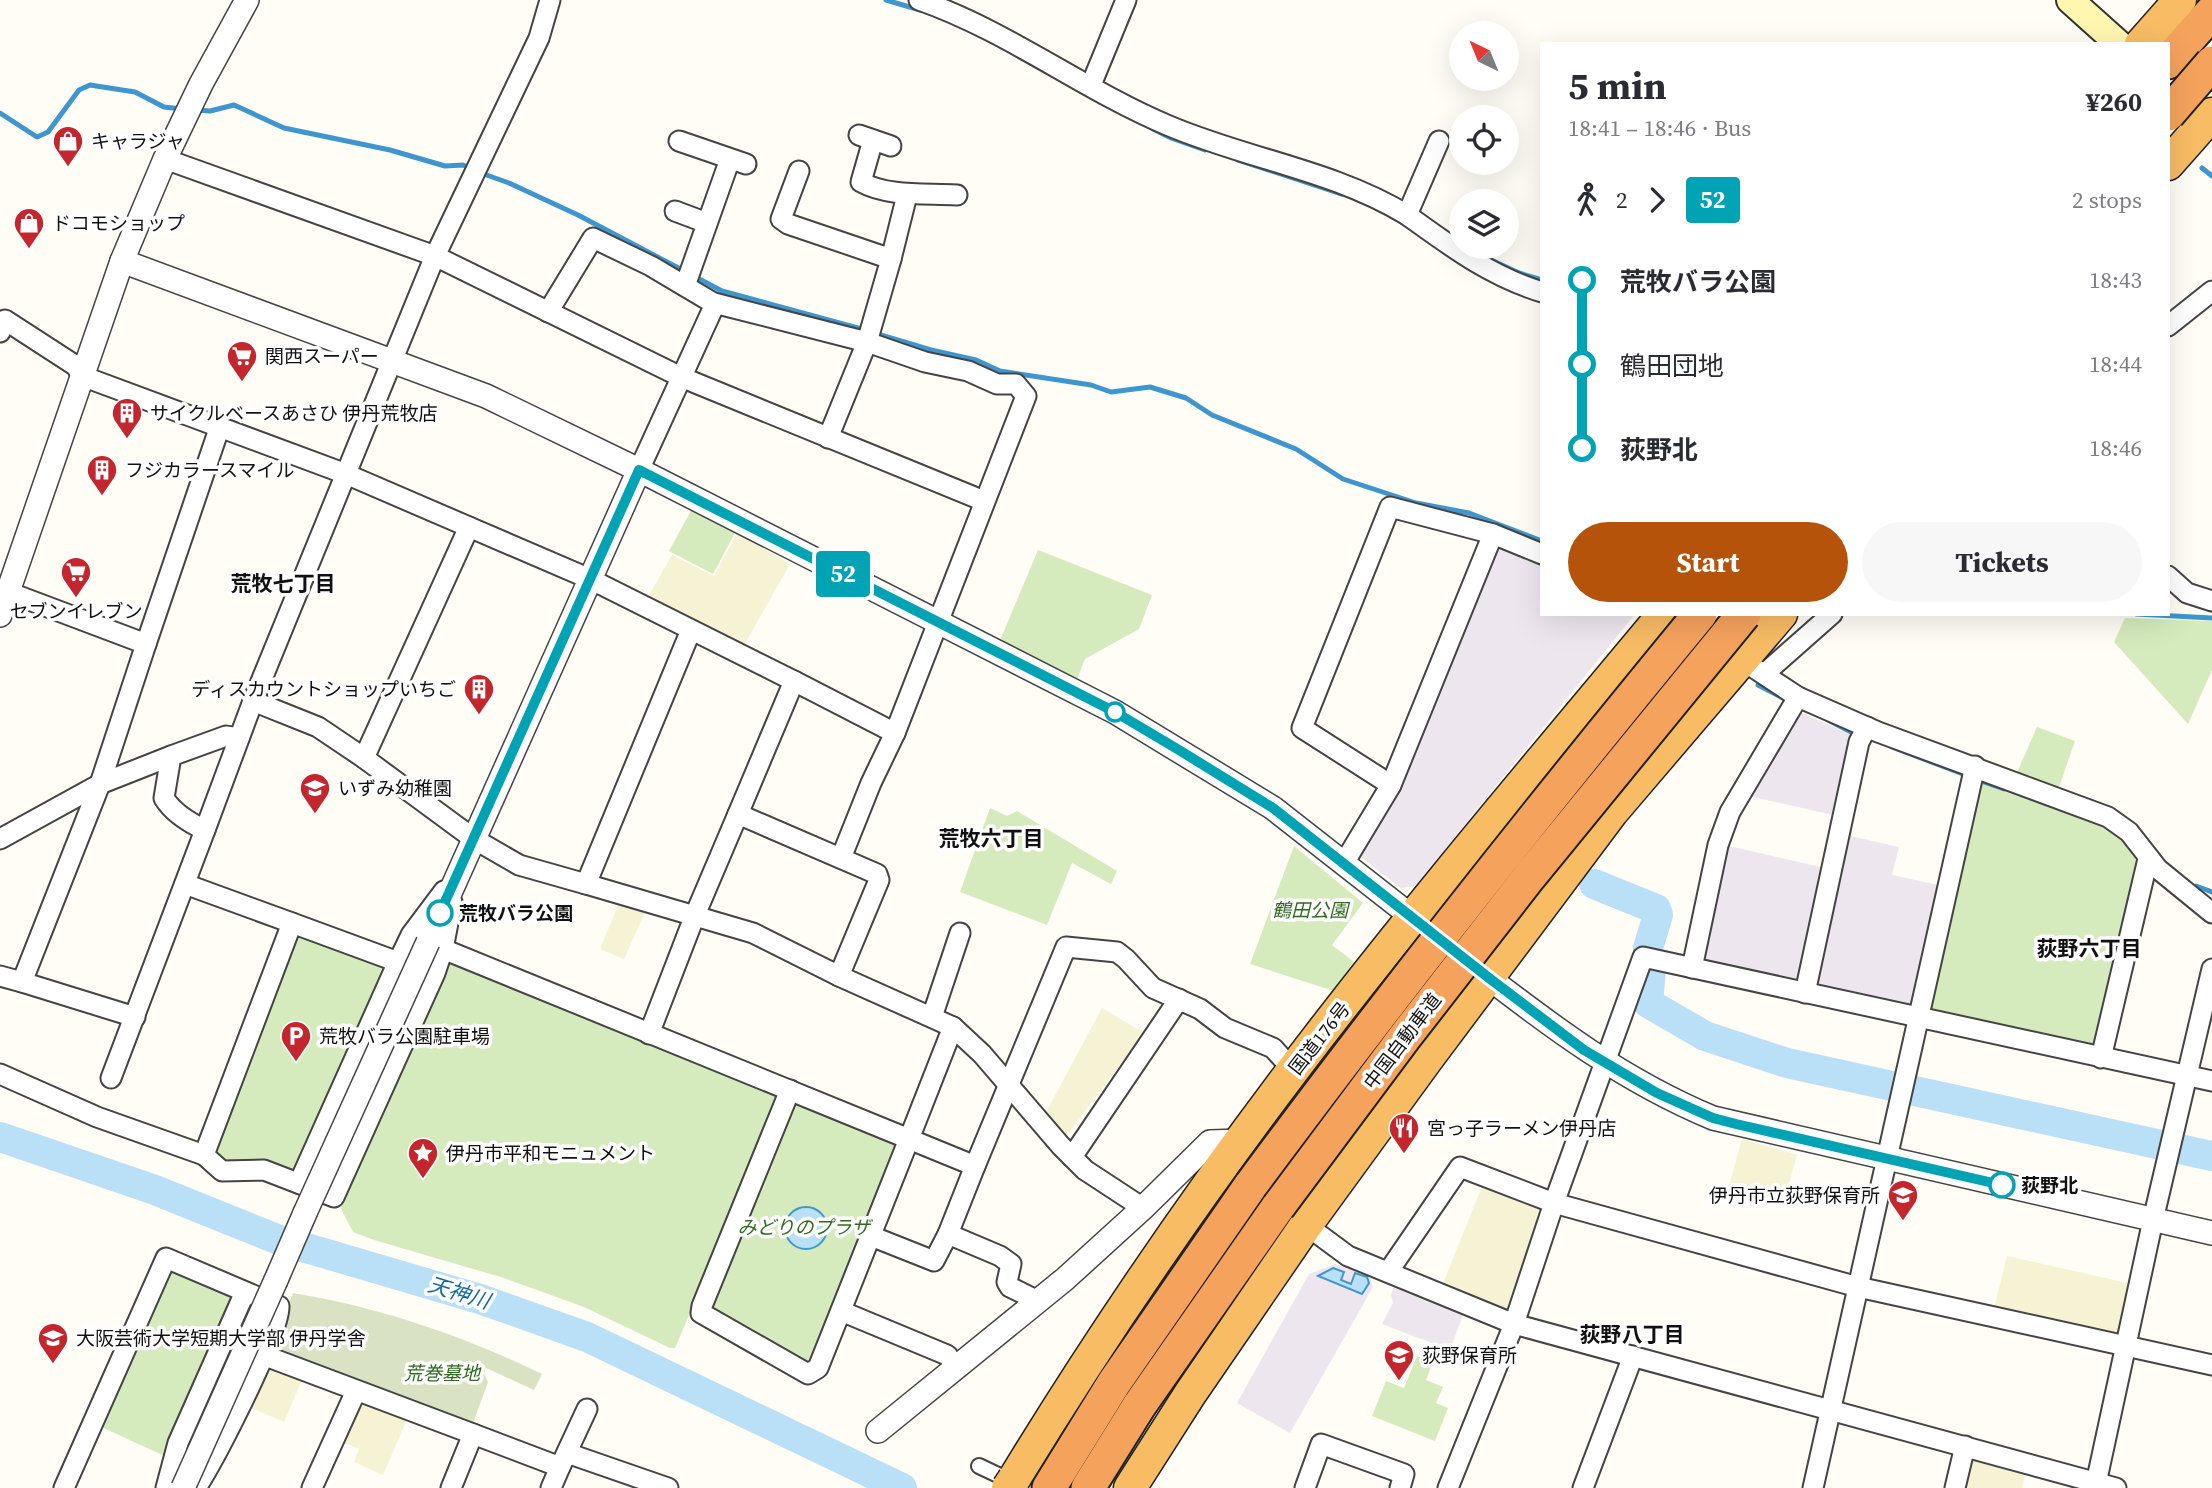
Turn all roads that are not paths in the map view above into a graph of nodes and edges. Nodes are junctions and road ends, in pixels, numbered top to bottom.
1 (247, 0) edge
2 (550, 0) edge
3 (919, 0) edge
4 (1126, 0) edge
5 (2070, 0) edge
6 (2180, 0) edge
7 (2212, 12) edge
8 (2117, 42) edge
9 (2143, 42) edge
10 (2170, 60) edge
11 (2212, 63) edge
12 (1091, 85) junction
13 (2170, 90) edge
14 (2170, 112) edge
15 (2210, 120) edge
16 (679, 141) dead end
17 (875, 141) dead end
18 (1439, 141) dead end
19 (165, 159) junction
20 (2170, 162) edge
21 (799, 171) dead end
22 (906, 195) junction
23 (957, 195) dead end
24 (675, 211) dead end
25 (1407, 215) junction
26 (707, 223) junction
27 (435, 256) junction
28 (891, 259) junction
29 (122, 261) junction
30 (685, 286) junction
31 (1540, 291) edge
32 (2212, 291) edge
33 (714, 303) junction
34 (548, 312) junction
35 (2, 323) edge
36 (2170, 324) edge
37 (867, 342) junction
38 (391, 361) junction
39 (82, 376) junction
40 (681, 377) junction
41 (219, 426) junction
42 (828, 438) junction
43 (639, 470) junction
44 (346, 474) junction
45 (984, 501) junction
46 (469, 527) junction
47 (1493, 534) junction
48 (1540, 553) edge
49 (2170, 578) edge
50 (590, 579) junction
51 (4, 591) edge
52 (2212, 601) edge
53 (0, 615) edge
54 (1698, 616) edge
55 (1742, 616) edge
56 (1779, 616) edge
57 (1829, 616) edge
58 (1653, 618) edge
59 (937, 622) junction
60 (691, 630) junction
61 (146, 644) junction
62 (1753, 667) junction
63 (794, 681) junction
64 (1798, 697) junction
65 (253, 701) junction
66 (1867, 727) junction
67 (895, 733) junction
68 (239, 738) junction
69 (171, 756) junction
70 (365, 758) junction
71 (1975, 766) junction
72 (100, 784) junction
73 (1391, 785) junction
74 (738, 814) junction
75 (205, 830) junction
76 (0, 839) edge
77 (474, 839) junction
78 (841, 858) junction
79 (2148, 859) junction
80 (1344, 863) junction
81 (458, 870) junction
82 (186, 884) junction
83 (586, 884) junction
84 (2212, 913) edge
85 (695, 915) junction
86 (1413, 918) junction
87 (292, 923) junction
88 (960, 933) dead end
89 (436, 946) junction
90 (398, 962) junction
91 (1692, 968) junction
92 (2212, 969) edge
93 (0, 976) edge
94 (839, 976) junction
95 (1489, 978) junction
96 (22, 982) junction
97 (1805, 993) junction
98 (1179, 999) junction
99 (1919, 1016) junction
100 (135, 1017) junction
101 (932, 1017) junction
102 (953, 1027) junction
103 (649, 1034) junction
104 (2101, 1058) junction
105 (1606, 1063) junction
106 (1293, 1070) junction
107 (0, 1074) edge
108 (2188, 1076) junction
109 (111, 1078) dead end
110 (2212, 1081) edge
111 (1008, 1085) junction
112 (790, 1090) junction
113 (909, 1139) junction
114 (1241, 1141) junction
115 (204, 1154) junction
116 (1072, 1157) junction
117 (1888, 1158) junction
118 (975, 1166) junction
119 (299, 1183) junction
120 (1554, 1203) junction
121 (1143, 1208) junction
122 (1314, 1215) junction
123 (2153, 1220) junction
124 (2212, 1233) edge
125 (948, 1234) junction
126 (871, 1236) junction
127 (1388, 1272) junction
128 (1858, 1287) junction
129 (245, 1292) junction
130 (1038, 1301) junction
131 (841, 1311) junction
132 (1514, 1324) junction
133 (2127, 1346) junction
134 (263, 1355) junction
135 (1633, 1356) junction
136 (956, 1366) junction
137 (2212, 1366) edge
138 (356, 1391) junction
139 (587, 1409) dead end
140 (1830, 1412) junction
141 (878, 1431) dead end
142 (473, 1434) junction
143 (1965, 1446) junction
144 (563, 1460) junction
145 (979, 1466) dead end
146 (1016, 1485) edge
147 (2096, 1485) edge
148 (657, 1486) edge
149 (1590, 1487) edge
150 (64, 1488) edge
151 (166, 1488) edge
152 (183, 1488) edge
153 (197, 1488) edge
154 (312, 1488) edge
155 (451, 1488) edge
156 (551, 1488) edge
157 (1049, 1488) edge
158 (1088, 1488) edge
159 (1130, 1488) edge
160 (1305, 1488) edge
161 (1400, 1488) edge
162 (1448, 1488) edge
163 (1813, 1488) edge
164 (1955, 1488) edge
165 (2116, 1488) edge

1 - 19 street
2 - 27 street
3 - 12 street
4 - 12 street
5 - 8 main road
6 - 9 highway
7 - 10 highway
11 - 14 highway, bridge
12 - 25 street
13 - 15 main road
15 - 20 highway
16 - 26 street
17 - 22 street
18 - 25 street
19 - 27 street
19 - 29 street
21 - 28 street
22 - 23 street
22 - 28 street
24 - 26 street
25 - 31 street
26 - 30 street
27 - 34 street
27 - 38 street
28 - 37 street
29 - 38 street
29 - 39 street
30 - 33 street
30 - 34 street
32 - 36 street
33 - 37 street
33 - 40 street
34 - 40 street
35 - 39 street
37 - 42 street
37 - 45 street
38 - 43 street
38 - 44 street
39 - 41 street
39 - 51 street
40 - 42 street
40 - 43 street
41 - 44 street
41 - 61 street
42 - 45 street
43 - 50 street
43 - 59 street
44 - 46 street
44 - 65 street
45 - 59 street
46 - 50 street
46 - 70 street
47 - 48 street
47 - 73 street
47 - 73 street
49 - 52 street
50 - 60 street
50 - 77 street
51 - 53 street
51 - 61 street
54 - 157 highway, 中国自動車道, bridge
55 - 158 highway, 中国自動車道, bridge
56 - 62 highway
57 - 62 street
58 - 86 highway, 国道176号
59 - 67 street
59 - 80 street
60 - 63 street
60 - 83 street
61 - 72 street
62 - 64 street
62 - 95 highway
63 - 67 street
63 - 74 street
64 - 66 street
64 - 91 street
65 - 68 street
65 - 70 street
66 - 71 street
66 - 97 street
67 - 78 street
68 - 69 street
68 - 75 street
69 - 72 street
69 - 75 street
70 - 77 street
71 - 79 street
71 - 99 street
72 - 76 street
72 - 96 street
73 - 80 street
74 - 78 street
74 - 85 street
75 - 82 street
77 - 81 street
77 - 83 street
78 - 94 street
79 - 84 street
79 - 104 street
80 - 86 street
81 - 89 street
81 - 90 street
82 - 87 street
82 - 100 street
83 - 85 street
85 - 94 street
85 - 103 street
86 - 95 street
86 - 106 highway, 国道176号
87 - 90 street
87 - 115 street
88 - 101 street
89 - 103 street
89 - 119 street
89 - 152 street, bridge
90 - 119 street
91 - 97 street
91 - 105 street
92 - 108 street
93 - 96 street
94 - 101 street
95 - 105 street
95 - 122 highway
96 - 100 street
97 - 99 street
98 - 106 street
98 - 111 street
98 - 116 street
99 - 104 street
99 - 117 street
100 - 109 street
101 - 102 street
102 - 111 street
102 - 113 street
103 - 112 street
104 - 108 street
105 - 117 street
105 - 120 street
106 - 114 highway, 国道176号
107 - 115 street
108 - 110 street
108 - 123 street
111 - 116 street
111 - 118 street
112 - 113 street
112 - 131 street
113 - 118 street
113 - 126 street
114 - 121 street
114 - 122 street
114 - 146 highway, 国道176号
115 - 119 street
116 - 121 street
117 - 123 street
117 - 128 street
118 - 125 street
120 - 127 street
120 - 128 street
120 - 132 street
121 - 130 street
122 - 127 street
122 - 159 highway
123 - 124 street
123 - 133 street
125 - 126 street
125 - 130 street
126 - 131 street
127 - 132 street
128 - 133 street
128 - 140 street
129 - 134 street
129 - 150 street
129 - 151 street
130 - 136 street
131 - 136 street
132 - 135 street
132 - 162 street
133 - 137 street
133 - 147 street
134 - 138 street
134 - 153 street
135 - 140 street
135 - 149 street
136 - 141 street
138 - 142 street
138 - 154 street
139 - 144 street
140 - 143 street
140 - 163 street
142 - 144 street
142 - 155 street
143 - 147 street
143 - 164 street
144 - 148 street
144 - 156 street
145 - 146 street
147 - 165 street
160 - 161 street

